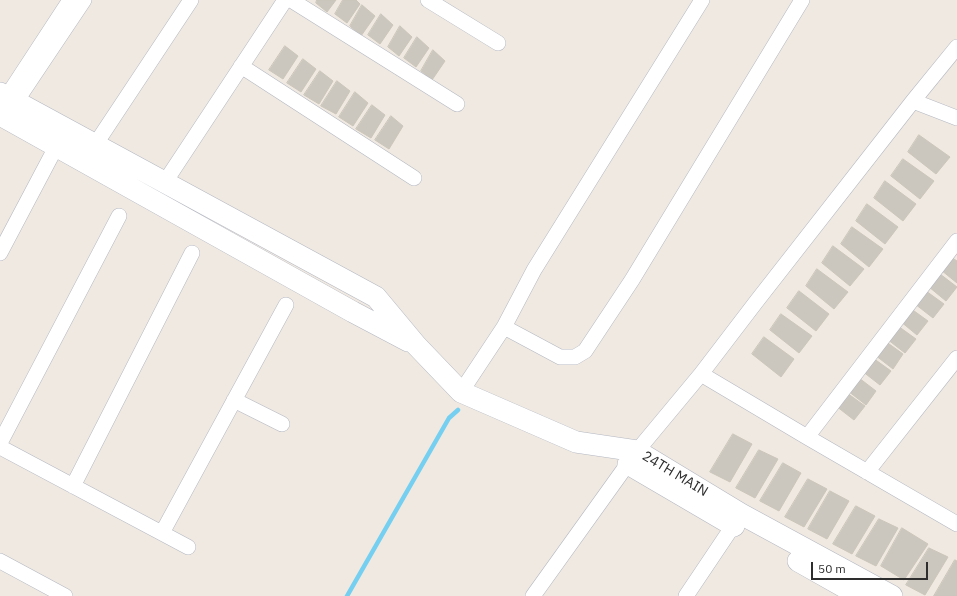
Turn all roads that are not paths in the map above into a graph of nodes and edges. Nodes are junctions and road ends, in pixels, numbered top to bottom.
1 (70, 0) edge
2 (84, 0) edge
3 (191, 0) edge
4 (285, 0) edge
5 (291, 0) edge
6 (428, 0) edge
7 (702, 0) edge
8 (802, 0) edge
9 (498, 43) dead end
10 (957, 47) edge
11 (241, 66) junction
12 (913, 101) junction
13 (457, 104) dead end
14 (5, 105) edge
15 (957, 118) edge
16 (95, 145) junction
17 (56, 147) junction
18 (414, 178) dead end
19 (165, 182) junction
20 (119, 216) dead end
21 (957, 241) edge
22 (0, 253) edge
23 (192, 253) dead end
24 (286, 305) dead end
25 (504, 327) junction
26 (416, 345) junction
27 (957, 358) edge
28 (702, 374) junction
29 (461, 392) junction
30 (234, 400) junction
31 (282, 424) dead end
32 (807, 437) junction
33 (0, 443) edge
34 (0, 447) edge
35 (633, 457) junction
36 (867, 472) junction
37 (73, 486) junction
38 (737, 519) junction
39 (957, 524) edge
40 (162, 533) junction
41 (188, 547) dead end
42 (0, 561) edge
43 (65, 596) edge
44 (532, 596) edge
45 (686, 596) edge
46 (860, 596) edge
47 (892, 596) edge

1 - 14 street
2 - 14 street
3 - 16 street
4 - 11 street
5 - 13 street
6 - 9 street
7 - 25 street
8 - 25 street
10 - 12 street
11 - 18 street
11 - 19 street
12 - 15 street
12 - 28 street
14 - 16 street
14 - 17 street
16 - 19 street
17 - 22 street
17 - 26 street
19 - 26 street
20 - 33 street
21 - 32 street
23 - 37 street
24 - 30 street
25 - 29 street
26 - 29 street, 24TH MAIN
27 - 36 street
28 - 32 street
28 - 35 street
29 - 35 street, 24TH MAIN
30 - 31 street
30 - 40 street
32 - 36 street
34 - 37 street
35 - 38 street, 24TH MAIN
35 - 44 street
36 - 39 street
37 - 40 street
38 - 45 street
38 - 46 street
38 - 47 street, 24TH MAIN
40 - 41 street
42 - 43 street

